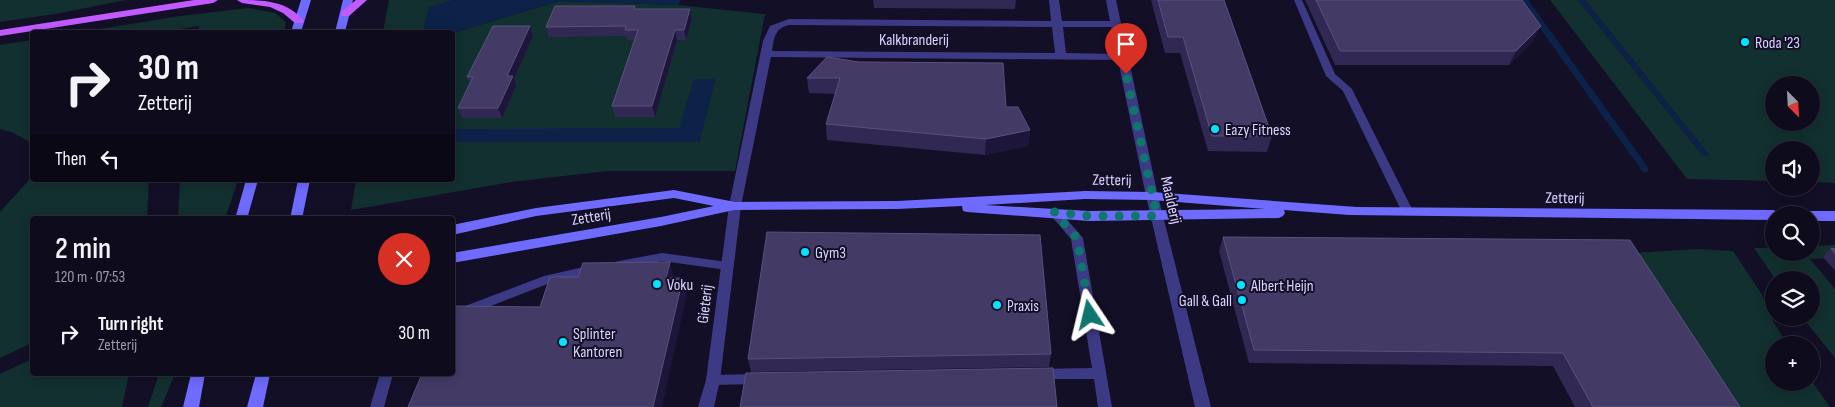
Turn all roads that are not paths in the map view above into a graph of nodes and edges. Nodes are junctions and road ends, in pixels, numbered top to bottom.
1 (214, 0) edge
2 (242, 0) edge
3 (306, 0) edge
4 (348, 0) edge
5 (362, 0) edge
6 (1054, 0) edge
7 (1111, 0) edge
8 (1298, 0) edge
9 (345, 14) junction
10 (299, 21) junction
11 (1057, 24) junction
12 (1116, 24) junction
13 (297, 30) edge
14 (341, 30) edge
15 (0, 32) edge
16 (766, 54) junction
17 (1061, 56) junction
18 (1123, 57) junction
19 (251, 182) edge
20 (304, 182) edge
21 (1152, 196) junction
22 (897, 205) junction
23 (735, 206) junction
24 (1357, 211) junction
25 (1054, 212) junction
26 (1407, 212) junction
27 (1765, 215) edge
28 (242, 216) edge
29 (297, 216) edge
30 (1157, 216) junction
31 (1820, 216) edge
32 (1835, 216) edge
33 (455, 229) edge
34 (455, 257) edge
35 (727, 266) junction
36 (455, 315) edge
37 (1100, 373) junction
38 (1030, 374) edge
39 (198, 376) edge
40 (263, 376) edge
41 (385, 376) edge
42 (772, 379) edge
43 (713, 380) junction
44 (191, 407) edge
45 (255, 407) edge
46 (377, 407) edge
47 (706, 407) edge
48 (1105, 407) edge
49 (1203, 407) edge

1 - 15 main road
2 - 10 main road
3 - 10 street
4 - 9 street
5 - 9 main road
6 - 11 street
7 - 12 street, Maalderij
8 - 26 lane
9 - 14 street
10 - 13 street
11 - 12 street, Kalkbranderij
11 - 16 street, Kalkbranderij
11 - 17 street
12 - 18 street, Maalderij
16 - 17 street, Kalkbranderij
16 - 23 street, Kalkbranderij
17 - 18 street, Kalkbranderij
18 - 21 street, Maalderij
19 - 28 street
20 - 29 street
21 - 22 street, Zetterij
21 - 24 street, Zetterij
21 - 30 street, Maalderij
22 - 23 street, Zetterij
22 - 25 street, Zetterij
23 - 33 street, Zetterij
23 - 34 street, Zetterij
23 - 35 street, Gieterij
24 - 26 street, Zetterij
24 - 30 street, Zetterij
25 - 30 street, Zetterij
25 - 37 lane
26 - 27 street, Zetterij
30 - 49 street, Maalderij
31 - 32 street
35 - 36 lane
35 - 43 street, Gieterij
37 - 38 lane
37 - 48 lane
39 - 44 street
40 - 45 street
41 - 46 lane
42 - 43 lane
43 - 47 street, Gieterij

